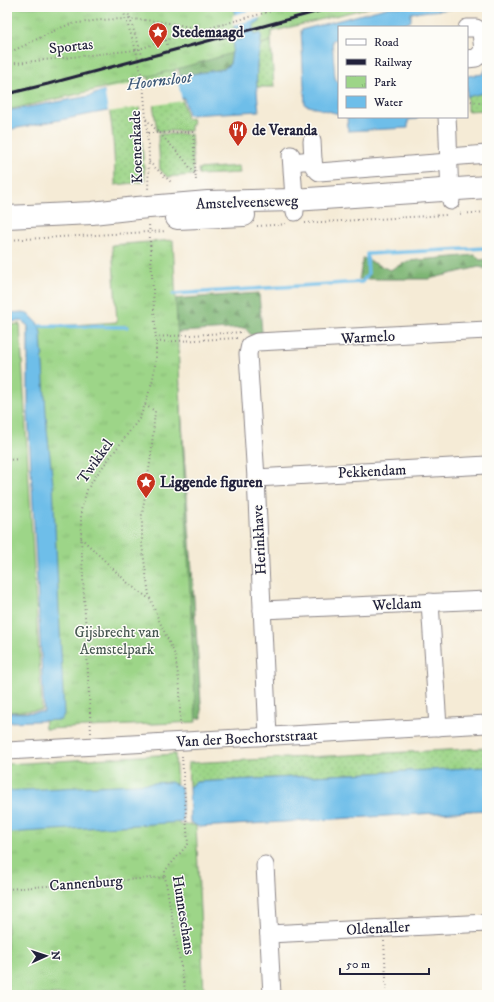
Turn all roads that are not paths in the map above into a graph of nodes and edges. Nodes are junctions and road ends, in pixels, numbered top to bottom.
1 (468, 28) edge
2 (468, 59) edge
3 (447, 118) edge
4 (312, 141) dead end
5 (487, 154) edge
6 (449, 159) junction
7 (314, 160) junction
8 (487, 187) edge
9 (487, 199) edge
10 (451, 205) junction
11 (295, 215) junction
12 (7, 217) edge
13 (7, 226) edge
14 (487, 330) edge
15 (257, 344) joint
16 (487, 465) edge
17 (256, 478) junction
18 (487, 600) edge
19 (430, 602) junction
20 (262, 610) junction
21 (487, 724) edge
22 (438, 727) junction
23 (268, 736) junction
24 (7, 751) edge
25 (265, 865) dead end
26 (487, 923) edge
27 (269, 934) junction
28 (272, 995) edge

1 - 2 street
3 - 6 street
4 - 7 street
5 - 6 street
6 - 7 street
6 - 10 street
7 - 11 street
8 - 10 main road, Amstelveenseweg
9 - 10 main road, Amstelveenseweg
10 - 11 main road, Amstelveenseweg
11 - 12 main road, Amstelveenseweg
11 - 13 main road, Amstelveenseweg
14 - 15 street, Warmelo
15 - 17 street, Herinkhave
16 - 17 street, Pekkendam
17 - 20 street, Herinkhave
18 - 19 street
19 - 20 street, Weldam
19 - 22 street, Weldam
20 - 23 street, Herinkhave
21 - 22 street, Van der Boechorststraat
22 - 23 street, Van der Boechorststraat
23 - 24 street, Van der Boechorststraat
25 - 27 street
26 - 27 street, Oldenaller
27 - 28 street

